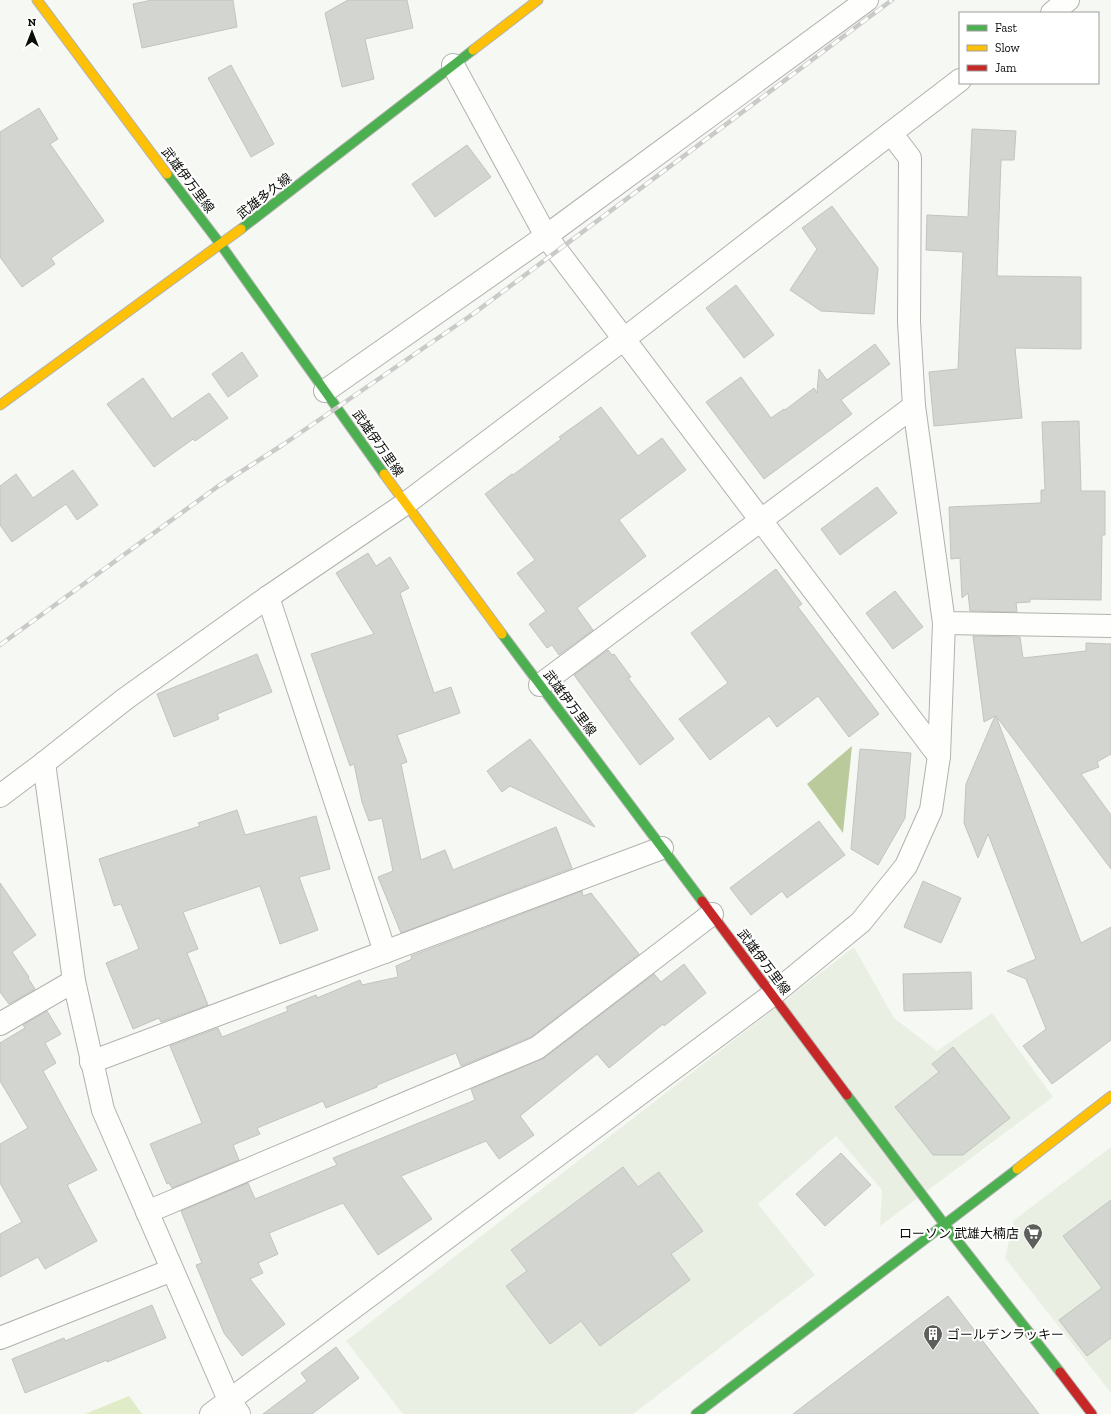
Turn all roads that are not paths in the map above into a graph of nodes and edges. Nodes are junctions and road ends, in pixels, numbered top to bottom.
1 (37, 0) edge
2 (538, 0) edge
3 (867, 0) edge
4 (1068, 0) edge
5 (1053, 12) edge
6 (453, 65) junction
7 (959, 81) edge
8 (891, 133) junction
9 (546, 236) junction
10 (221, 245) junction
11 (624, 339) junction
12 (325, 391) junction
13 (0, 405) edge
14 (914, 406) junction
15 (405, 504) junction
16 (761, 520) junction
17 (268, 597) junction
18 (944, 623) junction
19 (1111, 626) edge
20 (540, 685) junction
21 (939, 756) junction
22 (44, 764) junction
23 (0, 796) edge
24 (662, 848) junction
25 (712, 914) junction
26 (385, 952) junction
27 (74, 981) junction
28 (772, 995) junction
29 (0, 1024) edge
30 (91, 1062) junction
31 (1111, 1096) edge
32 (147, 1212) junction
33 (945, 1225) junction
34 (172, 1270) junction
35 (0, 1338) edge
36 (234, 1407) edge
37 (210, 1414) edge
38 (696, 1414) edge
39 (1092, 1414) edge

1 - 10 main road, 武雄伊万里線
2 - 6 main road, 武雄多久線
3 - 9 street
4 - 5 street
6 - 9 street
6 - 10 main road, 武雄多久線
7 - 8 street
8 - 11 street
8 - 14 street
9 - 11 street
9 - 12 street
10 - 12 main road, 武雄伊万里線
10 - 13 main road, 武雄多久線
11 - 15 street
11 - 16 street
12 - 15 main road, 武雄伊万里線
14 - 16 street
14 - 18 street
15 - 17 street
15 - 20 main road, 武雄伊万里線
16 - 20 street
16 - 21 street
17 - 22 street
17 - 26 street
18 - 19 street
18 - 21 street
20 - 24 main road, 武雄伊万里線
21 - 28 street
22 - 23 street
22 - 27 street
24 - 25 main road, 武雄伊万里線
24 - 26 street
25 - 28 main road, 武雄伊万里線
25 - 32 street
26 - 30 street
27 - 29 street
27 - 30 street
28 - 33 main road, 武雄伊万里線
28 - 36 street
30 - 32 street
31 - 33 main road
32 - 34 street
33 - 38 main road
33 - 39 main road, 武雄伊万里線
34 - 35 street
34 - 36 street
36 - 37 street

